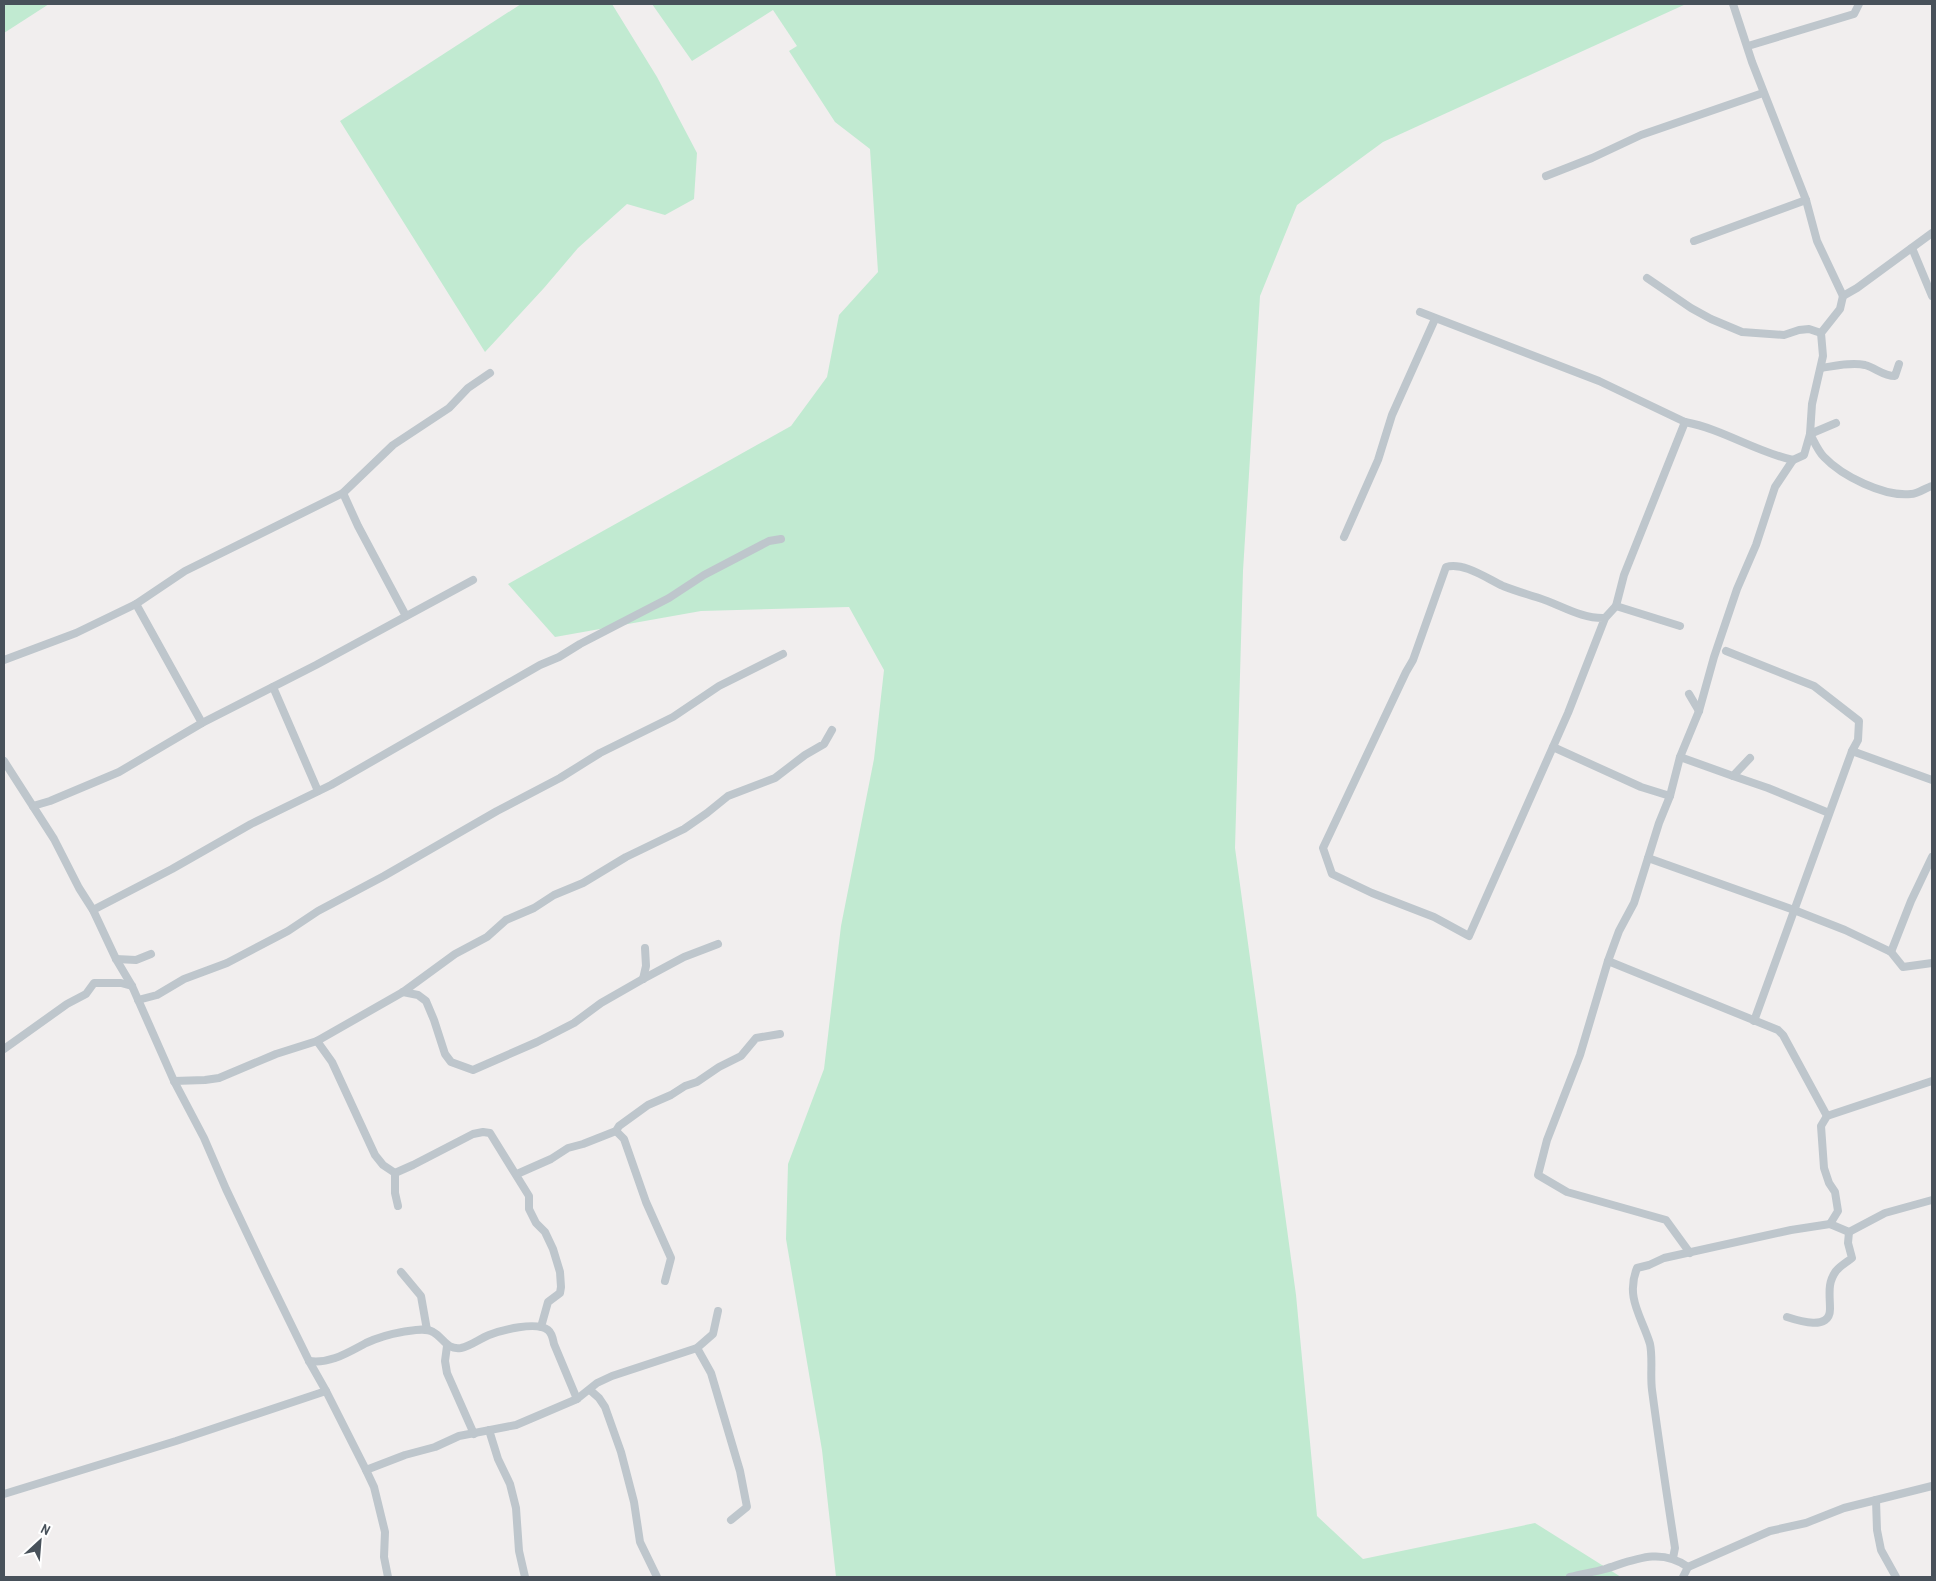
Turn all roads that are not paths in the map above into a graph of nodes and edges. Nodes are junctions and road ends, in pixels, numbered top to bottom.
1 (1734, 4) edge
2 (1859, 4) edge
3 (1748, 46) junction
4 (1764, 93) junction
5 (1546, 176) dead end
6 (1806, 200) junction
7 (1932, 233) edge
8 (1694, 241) dead end
9 (1912, 248) junction
10 (1647, 278) dead end
11 (1843, 296) junction
12 (1932, 296) edge
13 (1420, 312) dead end
14 (1435, 318) junction
15 (1821, 333) junction
16 (1899, 364) dead end
17 (1821, 368) junction
18 (490, 372) dead end
19 (1686, 422) junction
20 (1836, 423) dead end
21 (1810, 434) junction
22 (1804, 455) junction
23 (1823, 457) junction
24 (1793, 460) junction
25 (1932, 486) edge
26 (343, 493) junction
27 (1344, 537) dead end
28 (781, 540) dead end
29 (473, 580) dead end
30 (136, 604) junction
31 (1616, 606) junction
32 (406, 616) junction
33 (1604, 618) junction
34 (1680, 626) dead end
35 (1726, 651) dead end
36 (783, 654) dead end
37 (4, 660) edge
38 (274, 687) junction
39 (1689, 694) dead end
40 (1699, 711) junction
41 (202, 723) junction
42 (832, 730) dead end
43 (1553, 747) junction
44 (1852, 751) junction
45 (1680, 757) junction
46 (1750, 758) dead end
47 (4, 762) edge
48 (1733, 776) junction
49 (1932, 780) edge
50 (318, 791) junction
51 (1670, 796) junction
52 (33, 806) junction
53 (1829, 813) junction
54 (1648, 858) junction
55 (1932, 858) edge
56 (93, 910) junction
57 (1794, 910) junction
58 (718, 944) dead end
59 (645, 948) dead end
60 (1891, 952) junction
61 (151, 954) dead end
62 (116, 960) junction
63 (1608, 962) junction
64 (1932, 963) edge
65 (643, 979) junction
66 (132, 986) junction
67 (403, 992) junction
68 (138, 1000) junction
69 (1754, 1021) junction
70 (780, 1034) dead end
71 (317, 1041) junction
72 (4, 1049) edge
73 (174, 1081) junction
74 (1932, 1081) edge
75 (1827, 1116) junction
76 (616, 1131) junction
77 (395, 1173) junction
78 (517, 1174) junction
79 (1932, 1200) edge
80 (398, 1206) dead end
81 (1830, 1224) junction
82 (1848, 1232) junction
83 (1690, 1253) junction
84 (401, 1272) dead end
85 (665, 1281) dead end
86 (718, 1311) dead end
87 (1787, 1317) dead end
88 (541, 1327) junction
89 (427, 1330) junction
90 (447, 1346) junction
91 (697, 1348) junction
92 (308, 1361) junction
93 (590, 1390) junction
94 (326, 1391) junction
95 (577, 1399) junction
96 (488, 1430) junction
97 (474, 1434) junction
98 (366, 1470) junction
99 (1932, 1486) edge
100 (4, 1494) edge
101 (1876, 1500) junction
102 (731, 1520) dead end
103 (1673, 1558) junction
104 (1688, 1566) junction
105 (388, 1577) edge
106 (525, 1577) edge
107 (658, 1577) edge
108 (1570, 1577) edge
109 (1683, 1577) edge
110 (1896, 1577) edge

1 - 3 street
2 - 3 street
3 - 4 street
4 - 5 street
4 - 6 street
6 - 8 street
6 - 11 street
7 - 9 street
9 - 11 street
9 - 12 street
10 - 15 street
11 - 15 street
13 - 14 street
14 - 19 street
14 - 27 street
15 - 17 street
16 - 17 street
17 - 21 street
18 - 26 street
19 - 24 street
19 - 31 street
20 - 21 street
21 - 22 street
21 - 23 street
22 - 23 street
22 - 24 street
23 - 25 street
24 - 40 street
26 - 30 street
26 - 32 street
28 - 50 street
29 - 32 street
30 - 37 street
30 - 41 street
31 - 33 street
31 - 34 street
32 - 38 street
33 - 43 street
33 - 43 street
35 - 44 street
36 - 68 street
38 - 41 street
38 - 50 street
39 - 40 street
40 - 45 street
41 - 52 street
42 - 67 street
43 - 51 street
44 - 49 street
44 - 53 street
45 - 48 street
45 - 51 street
46 - 48 street
47 - 52 street
48 - 53 street
50 - 56 street
51 - 54 street
52 - 56 street
53 - 57 street
54 - 57 street
54 - 63 street
55 - 60 street
56 - 62 street
57 - 60 street
57 - 69 street
58 - 65 street
59 - 65 street
60 - 64 street
61 - 62 street
62 - 66 street
63 - 69 street
63 - 83 street
65 - 67 street
66 - 68 street
66 - 72 street
67 - 71 street
68 - 73 street
69 - 75 street
70 - 76 street
71 - 73 street
71 - 77 street
73 - 92 street
74 - 75 street
75 - 81 street
76 - 78 street
76 - 85 street
77 - 78 street
77 - 80 street
78 - 88 street
79 - 82 street
81 - 82 street
81 - 83 street
82 - 87 street
83 - 103 street
84 - 89 street
86 - 91 street
88 - 90 street
88 - 95 street
89 - 90 street
89 - 92 street
90 - 97 street
91 - 93 street
91 - 102 street
92 - 94 street
93 - 95 street
93 - 107 street
94 - 98 street
94 - 100 street
95 - 96 street
96 - 97 street
96 - 106 street
97 - 98 street
98 - 105 street
99 - 101 street
101 - 104 street
101 - 110 street
103 - 104 street
103 - 108 street
104 - 109 street

